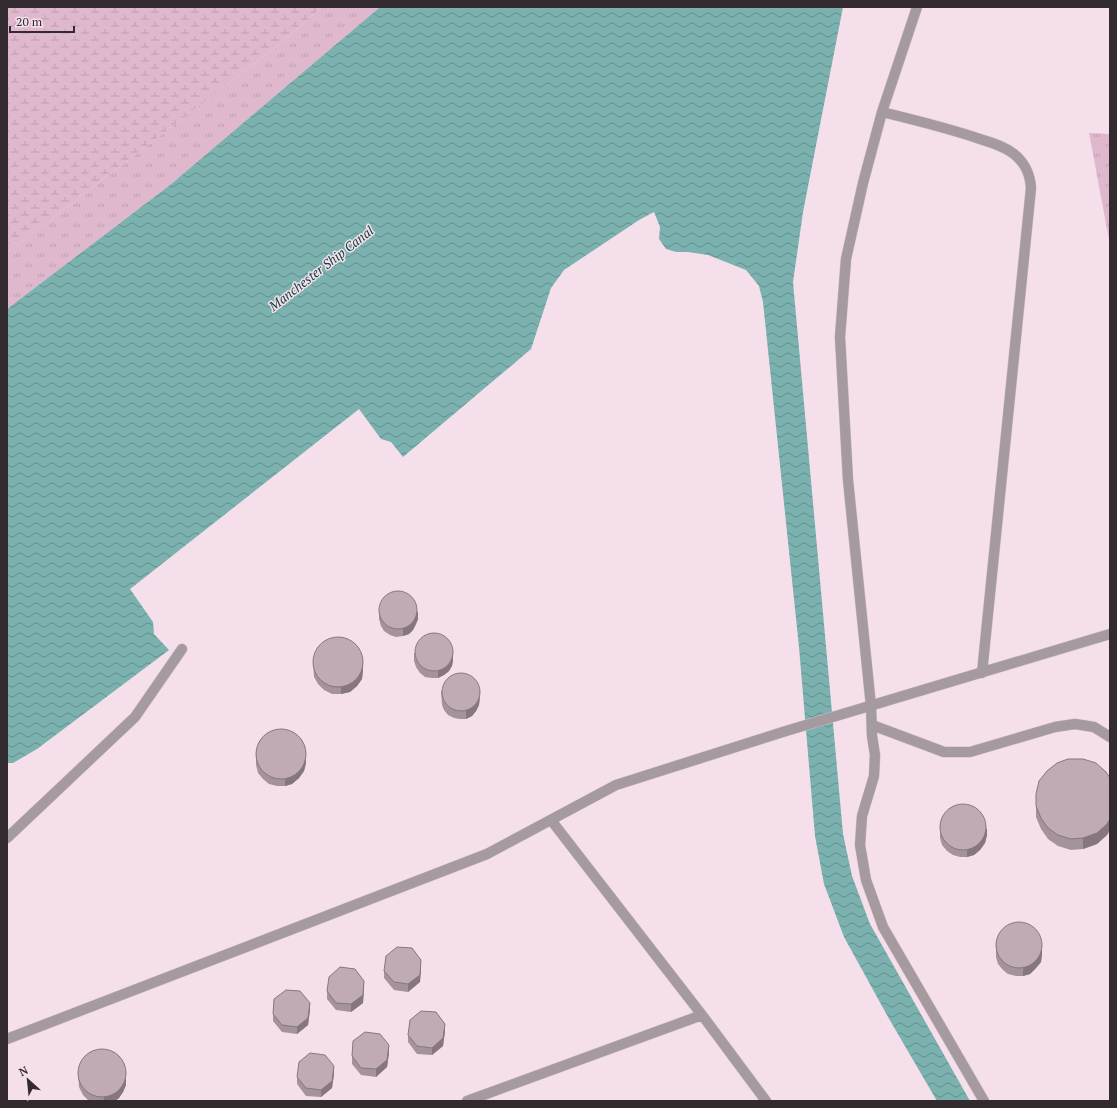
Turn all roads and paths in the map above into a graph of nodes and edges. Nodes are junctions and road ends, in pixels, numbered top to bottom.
1 (917, 7) edge
2 (882, 112) junction
3 (1110, 634) edge
4 (182, 649) dead end
5 (982, 673) junction
6 (867, 708) junction
7 (872, 725) junction
8 (1110, 737) edge
9 (551, 820) junction
10 (7, 838) edge
11 (702, 1015) junction
12 (7, 1039) edge
13 (467, 1101) edge
14 (766, 1101) edge
15 (984, 1101) edge

1 - 2 lane
2 - 5 lane
2 - 6 lane
3 - 5 lane
4 - 10 lane
5 - 6 lane
6 - 7 lane
6 - 9 lane
7 - 8 lane
7 - 15 lane
9 - 11 lane
9 - 12 lane
11 - 13 lane
11 - 14 lane

